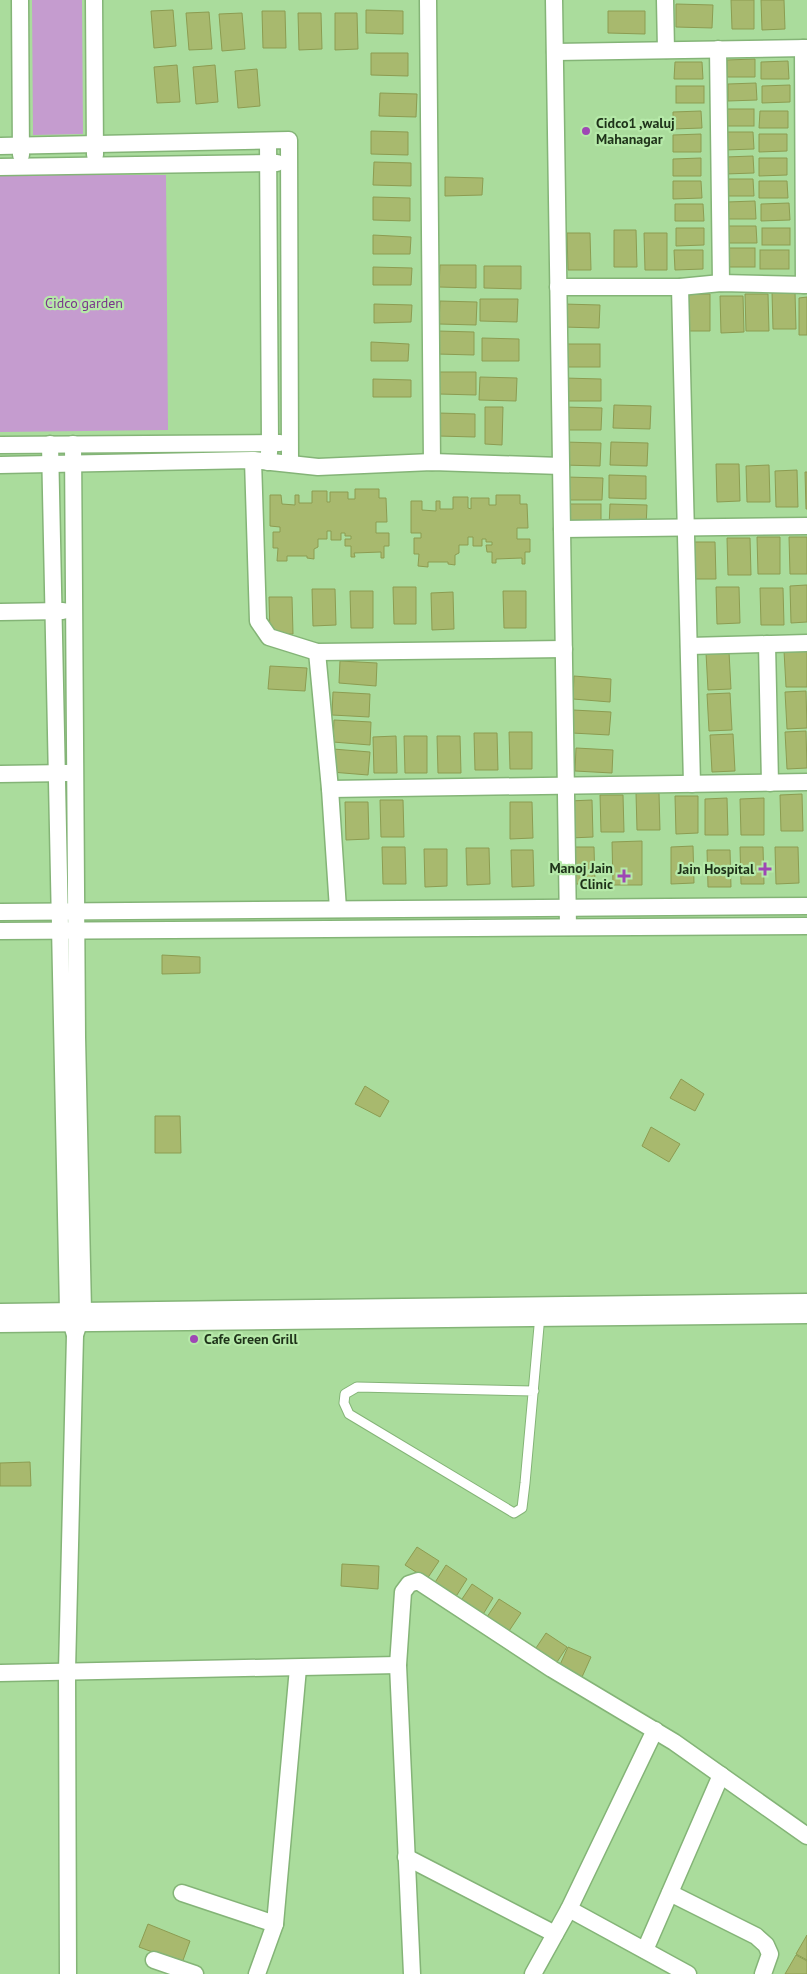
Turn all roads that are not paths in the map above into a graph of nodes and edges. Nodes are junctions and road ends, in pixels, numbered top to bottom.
1 (20, 0) edge
2 (94, 0) edge
3 (428, 0) edge
4 (554, 0) edge
5 (665, 0) edge
6 (805, 48) edge
7 (718, 49) junction
8 (666, 50) junction
9 (555, 52) junction
10 (268, 140) junction
11 (95, 144) junction
12 (0, 146) edge
13 (21, 146) junction
14 (289, 162) junction
15 (268, 163) junction
16 (95, 166) junction
17 (0, 167) edge
18 (21, 167) junction
19 (721, 282) junction
20 (806, 285) edge
21 (558, 287) junction
22 (680, 287) junction
23 (290, 442) junction
24 (270, 443) junction
25 (50, 444) junction
26 (73, 444) junction
27 (0, 445) edge
28 (261, 461) junction
29 (432, 462) junction
30 (290, 463) junction
31 (73, 464) junction
32 (0, 465) edge
33 (50, 465) junction
34 (561, 466) junction
35 (807, 526) edge
36 (686, 528) junction
37 (562, 530) junction
38 (74, 610) junction
39 (53, 611) junction
40 (0, 612) edge
41 (807, 643) edge
42 (767, 644) junction
43 (689, 646) junction
44 (564, 649) junction
45 (317, 652) junction
46 (57, 773) junction
47 (75, 773) junction
48 (0, 774) edge
49 (807, 782) edge
50 (770, 783) junction
51 (692, 784) junction
52 (566, 785) junction
53 (330, 790) junction
54 (807, 906) edge
55 (568, 907) junction
56 (338, 909) junction
57 (258, 910) junction
58 (76, 911) junction
59 (0, 912) edge
60 (60, 912) junction
61 (807, 926) edge
62 (568, 927) junction
63 (257, 930) junction
64 (0, 931) edge
65 (68, 931) junction
66 (807, 1302) edge
67 (540, 1311) junction
68 (0, 1312) edge
69 (807, 1315) edge
70 (75, 1321) junction
71 (0, 1324) edge
72 (534, 1391) junction
73 (398, 1665) junction
74 (298, 1668) junction
75 (67, 1671) junction
76 (0, 1673) edge
77 (655, 1730) junction
78 (721, 1775) junction
79 (807, 1836) edge
80 (406, 1857) junction
81 (182, 1893) dead end
82 (670, 1893) junction
83 (570, 1908) junction
84 (275, 1924) junction
85 (555, 1934) junction
86 (645, 1950) junction
87 (154, 1960) dead end
88 (68, 1974) edge
89 (194, 1974) edge
90 (257, 1974) edge
91 (412, 1974) edge
92 (533, 1974) edge
93 (688, 1974) edge
94 (763, 1974) edge

1 - 13 street
2 - 11 street
3 - 29 street
4 - 9 street
5 - 8 street
6 - 7 street
6 - 20 street
7 - 8 street
7 - 19 street
8 - 9 street
9 - 21 street
10 - 11 street
10 - 14 street
10 - 15 street
11 - 13 street
11 - 16 street
12 - 13 street
13 - 18 street
14 - 15 street
14 - 23 street
15 - 16 street
15 - 24 street
16 - 18 street
17 - 18 street
19 - 20 street
19 - 22 street
21 - 22 street
21 - 34 street
22 - 36 street
23 - 24 street
23 - 30 street
24 - 26 street
24 - 28 street
25 - 26 street
25 - 27 street
25 - 33 street
26 - 31 street
28 - 30 street
28 - 31 street
28 - 45 street
29 - 30 street
29 - 34 street
31 - 33 street
31 - 38 street
32 - 33 street
33 - 39 street
34 - 37 street
35 - 36 street
36 - 37 street
36 - 43 street
37 - 44 street
38 - 39 street
38 - 47 street
39 - 40 street
39 - 46 street
41 - 42 street
42 - 43 street
42 - 50 street
43 - 51 street
44 - 45 street
44 - 52 street
45 - 53 street
46 - 47 street
46 - 48 street
46 - 60 street
47 - 58 street
49 - 50 street
50 - 51 street
51 - 52 street
52 - 53 street
52 - 55 street
53 - 56 street
54 - 55 street
55 - 56 street
55 - 62 street
56 - 57 street
57 - 58 street
57 - 63 street
58 - 60 street
58 - 65 street
59 - 60 street
60 - 65 street
61 - 62 street
62 - 63 street
63 - 65 street
64 - 65 street
65 - 70 street
66 - 67 street
67 - 69 street
67 - 70 street
67 - 72 lane
68 - 70 street
70 - 71 street
70 - 75 street
72 - 72 lane
73 - 74 street
73 - 77 street
73 - 80 street
74 - 75 street
74 - 84 street
75 - 76 street
75 - 88 street
77 - 78 street
77 - 83 street
78 - 79 street
78 - 82 street
80 - 85 street
80 - 91 street
81 - 84 street
82 - 86 street
82 - 94 street
83 - 85 street
83 - 86 street
84 - 90 street
85 - 92 street
86 - 93 street
87 - 89 street

